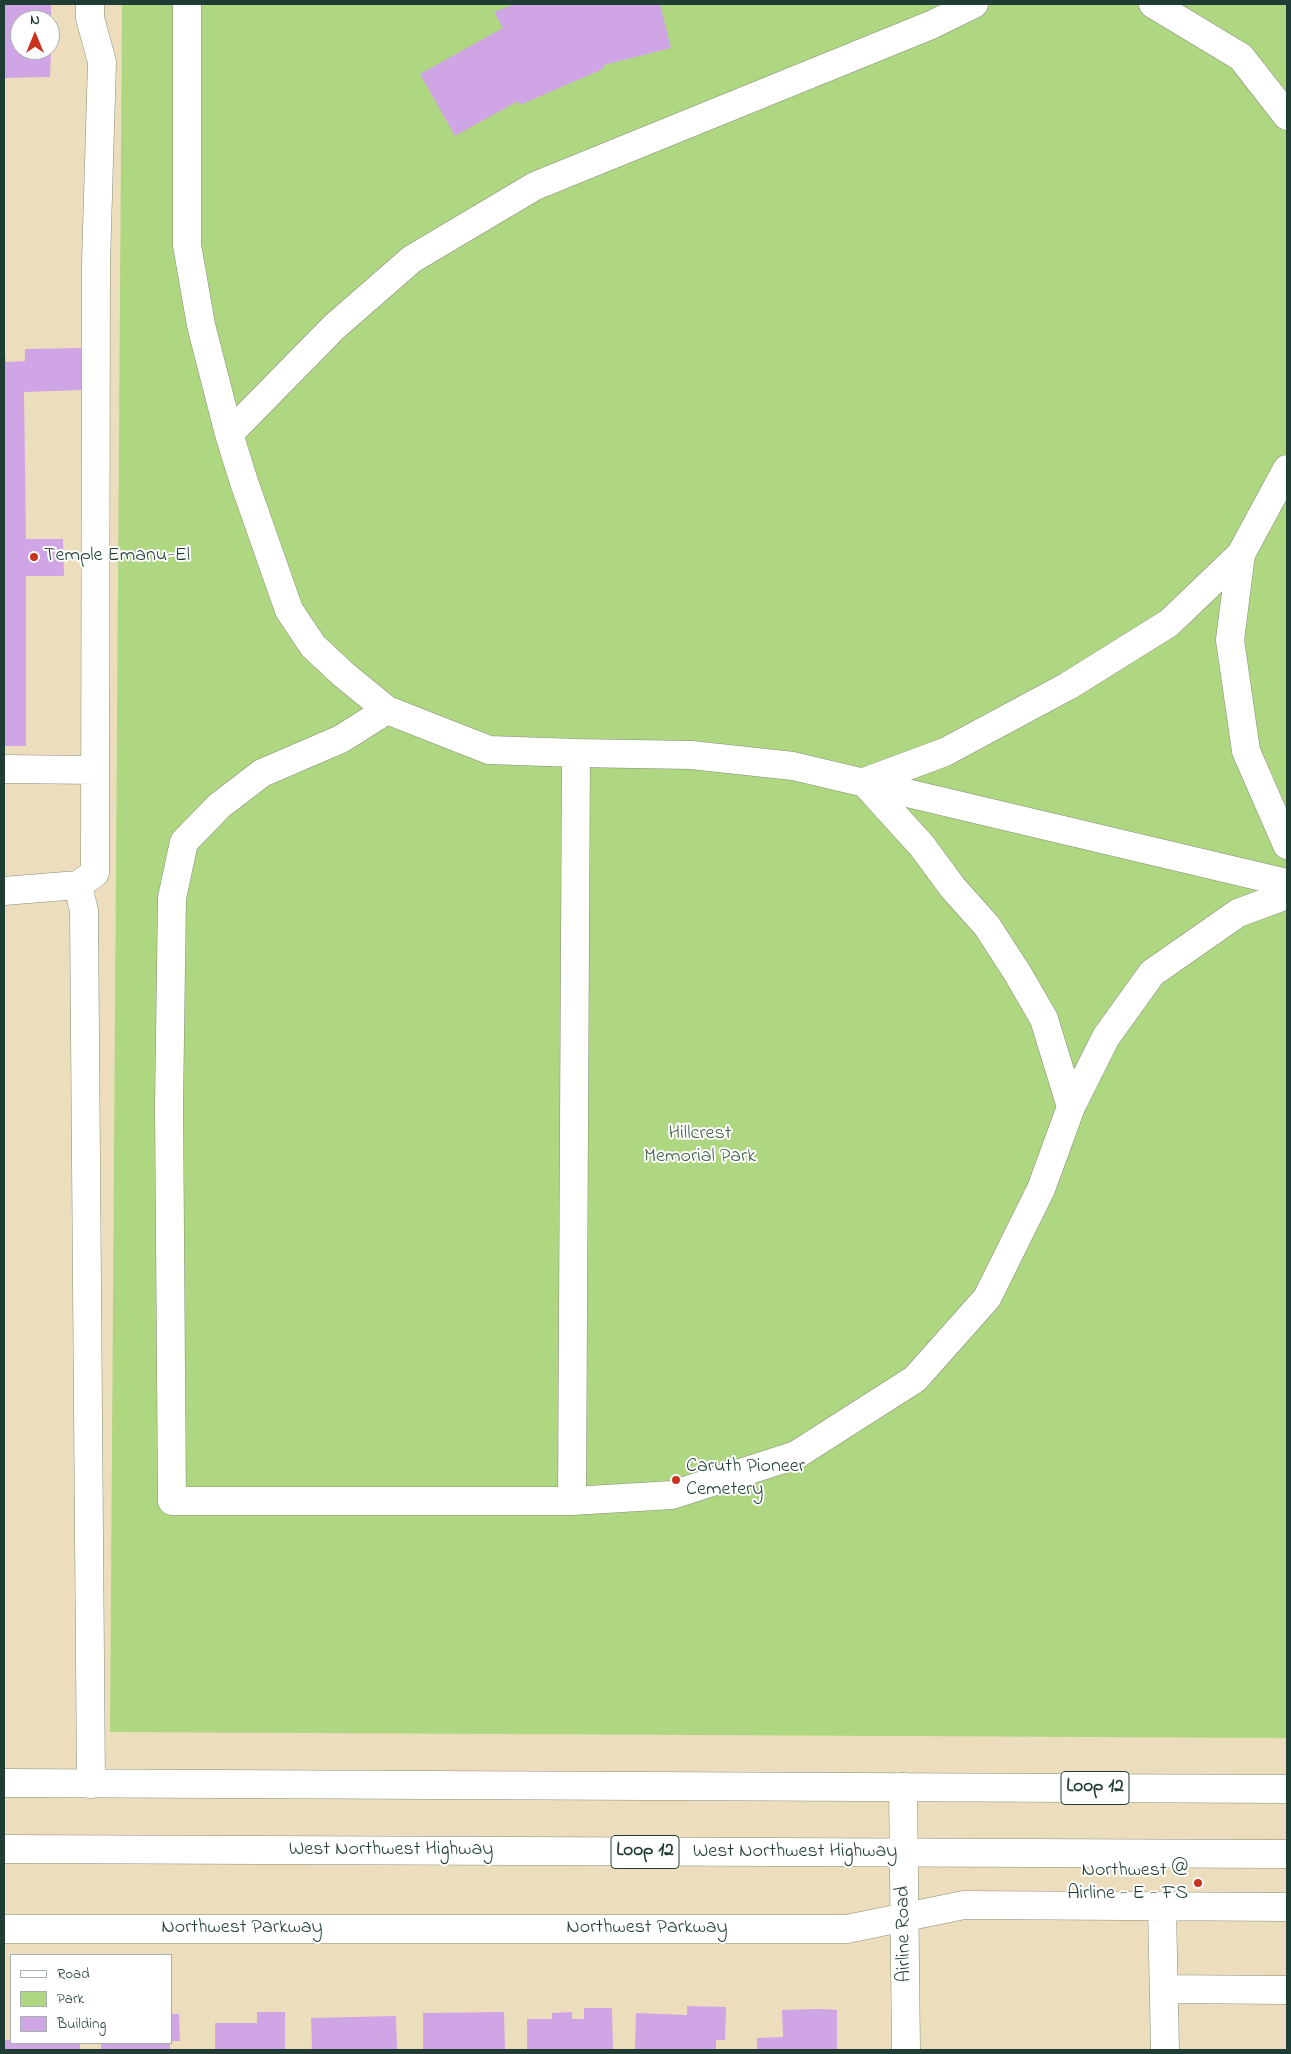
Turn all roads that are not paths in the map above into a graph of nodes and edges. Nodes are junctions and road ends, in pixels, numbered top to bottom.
1 (90, 4) edge
2 (187, 4) edge
3 (974, 4) edge
4 (1153, 4) edge
5 (1287, 116) edge
6 (229, 434) junction
7 (1287, 469) edge
8 (1241, 554) junction
9 (387, 710) junction
10 (576, 753) junction
11 (4, 769) edge
12 (95, 770) junction
13 (864, 782) junction
14 (1287, 845) edge
15 (1287, 883) edge
16 (78, 885) junction
17 (4, 891) edge
18 (1287, 895) edge
19 (1071, 1107) junction
20 (572, 1500) junction
21 (4, 1783) edge
22 (91, 1784) junction
23 (903, 1787) junction
24 (1287, 1788) edge
25 (4, 1849) edge
26 (904, 1854) junction
27 (1287, 1854) edge
28 (1162, 1906) junction
29 (1287, 1907) edge
30 (905, 1919) junction
31 (4, 1929) edge
32 (1164, 1989) junction
33 (1287, 1990) edge
34 (906, 2050) edge
35 (1165, 2050) edge

1 - 12 main road
2 - 6 main road
3 - 6 main road
4 - 5 main road
6 - 9 main road
7 - 8 main road
8 - 13 main road
8 - 14 main road
9 - 10 main road
9 - 20 main road
10 - 13 main road
10 - 20 main road
11 - 12 main road
12 - 16 main road
13 - 15 main road
13 - 19 main road
16 - 17 main road
16 - 22 main road
18 - 19 main road
19 - 20 main road
21 - 22 main road, Loop 12
22 - 23 main road, Loop 12
23 - 24 main road, Loop 12
23 - 26 main road, Airline Road
25 - 26 main road, West Northwest Highway / Loop 12
26 - 27 main road, West Northwest Highway / Loop 12
26 - 30 main road, Airline Road
28 - 29 main road, Northwest Parkway
28 - 30 main road, Northwest Parkway
28 - 32 main road
30 - 31 main road, Northwest Parkway
30 - 34 main road, Airline Road
32 - 33 main road
32 - 35 main road

